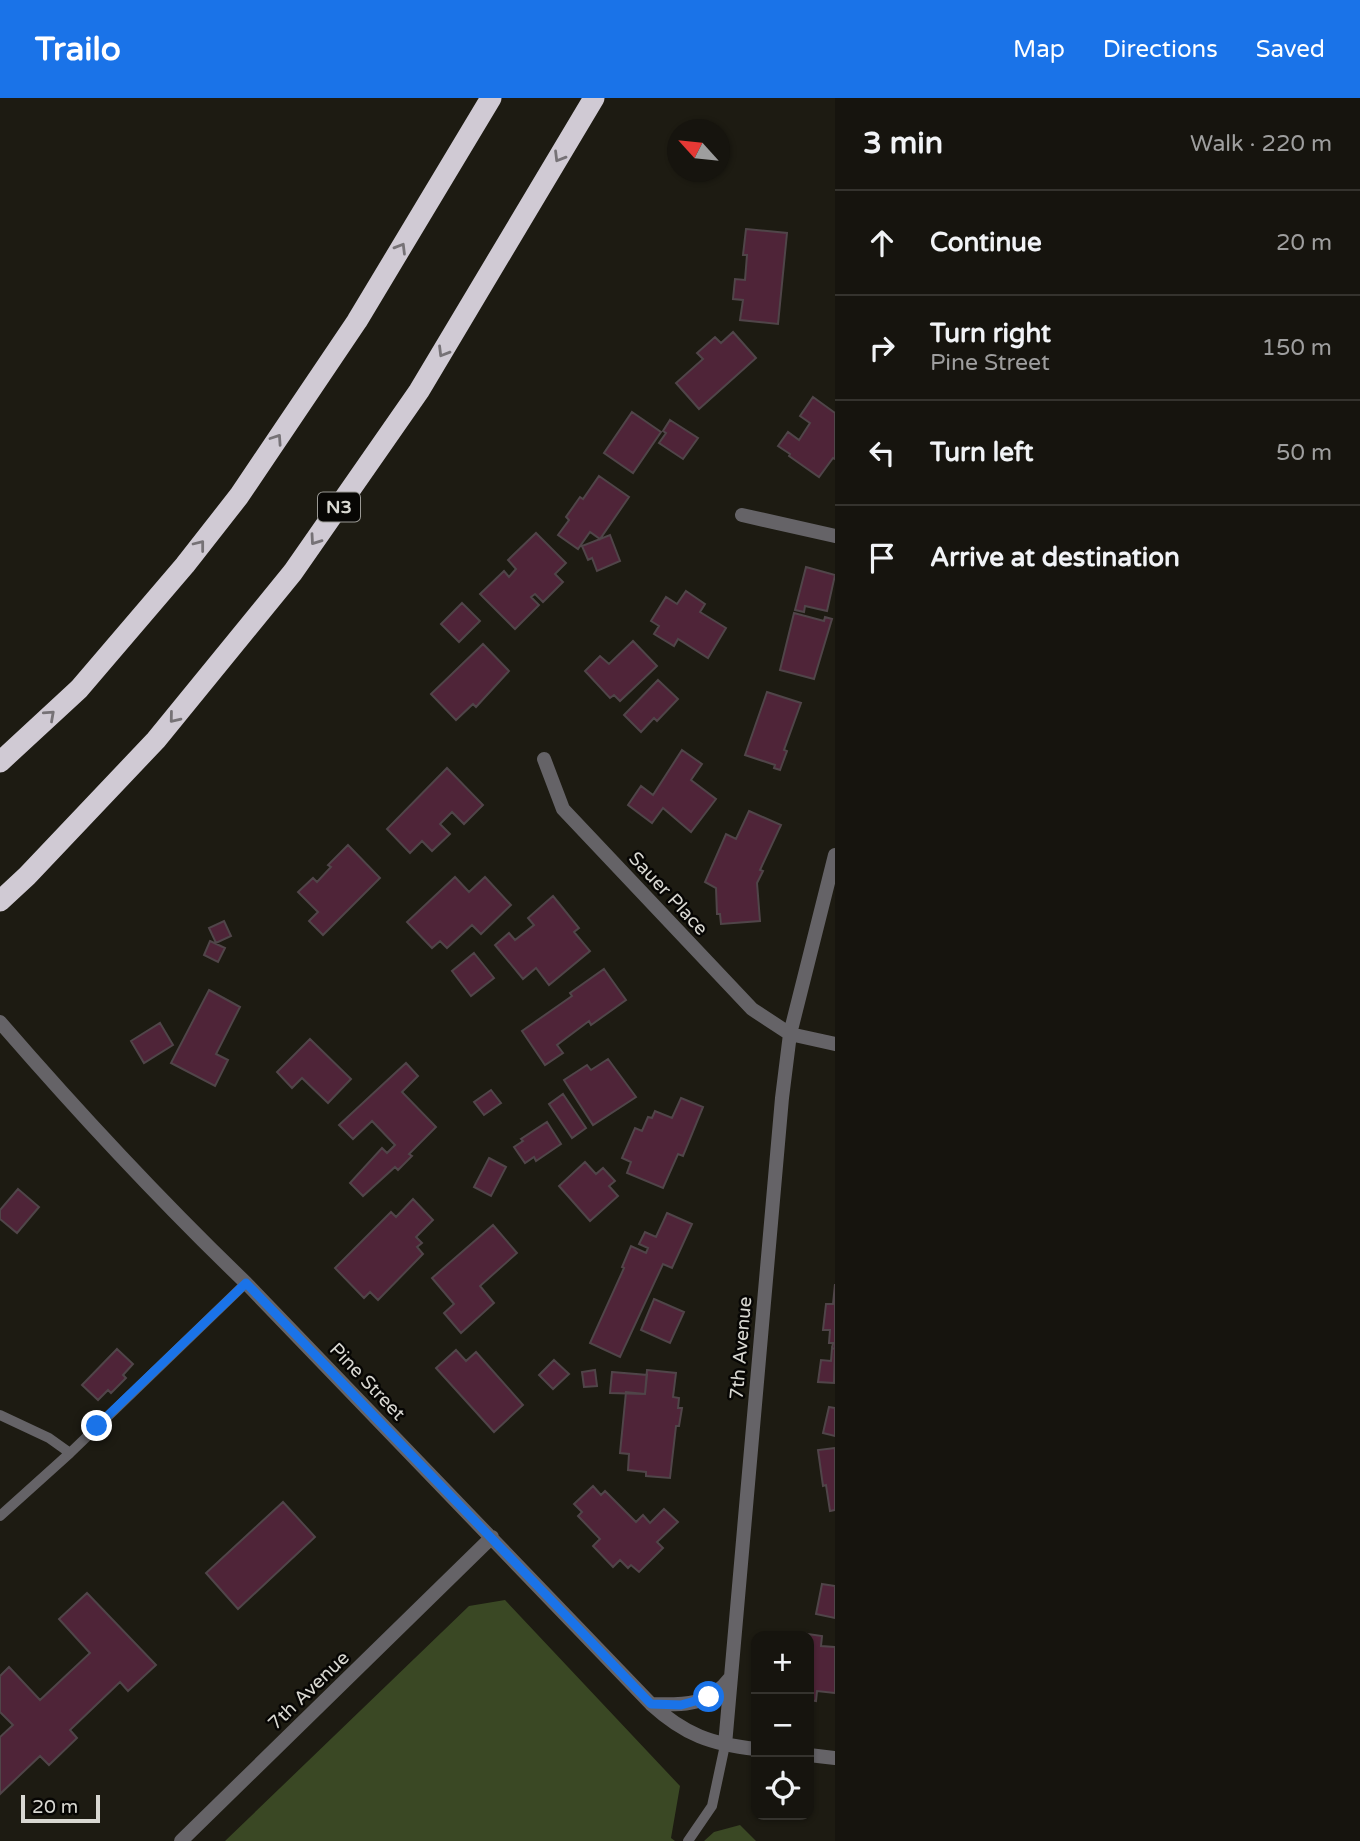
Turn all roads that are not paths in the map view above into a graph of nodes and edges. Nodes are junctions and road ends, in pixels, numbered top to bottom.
1 (491, 98) edge
2 (594, 98) edge
3 (742, 515) dead end
4 (835, 536) edge
5 (544, 759) dead end
6 (0, 761) edge
7 (835, 855) edge
8 (0, 901) edge
9 (0, 1022) edge
10 (790, 1034) junction
11 (835, 1044) edge
12 (246, 1283) junction
13 (0, 1415) edge
14 (70, 1453) junction
15 (0, 1516) edge
16 (492, 1537) junction
17 (732, 1676) junction
18 (651, 1704) junction
19 (725, 1745) junction
20 (751, 1748) edge
21 (814, 1756) edge
22 (835, 1758) edge
23 (181, 1841) edge
24 (688, 1841) edge

6 -> 1 highway
2 -> 8 highway, N3
3 - 4 street
5 - 10 street, Sauer Place
7 - 10 street, 7th Avenue
9 - 12 street, Pine Street
10 - 11 street
10 - 17 street, 7th Avenue
12 - 14 lane
12 - 16 street, Pine Street
13 - 14 lane
14 - 15 lane
16 - 18 street, Pine Street
16 - 23 street, 7th Avenue
17 - 18 street
17 - 19 street, 7th Avenue
18 - 19 street, Pine Street
19 - 20 street, Pine Street
19 - 24 lane, 7th Avenue
21 - 22 street

